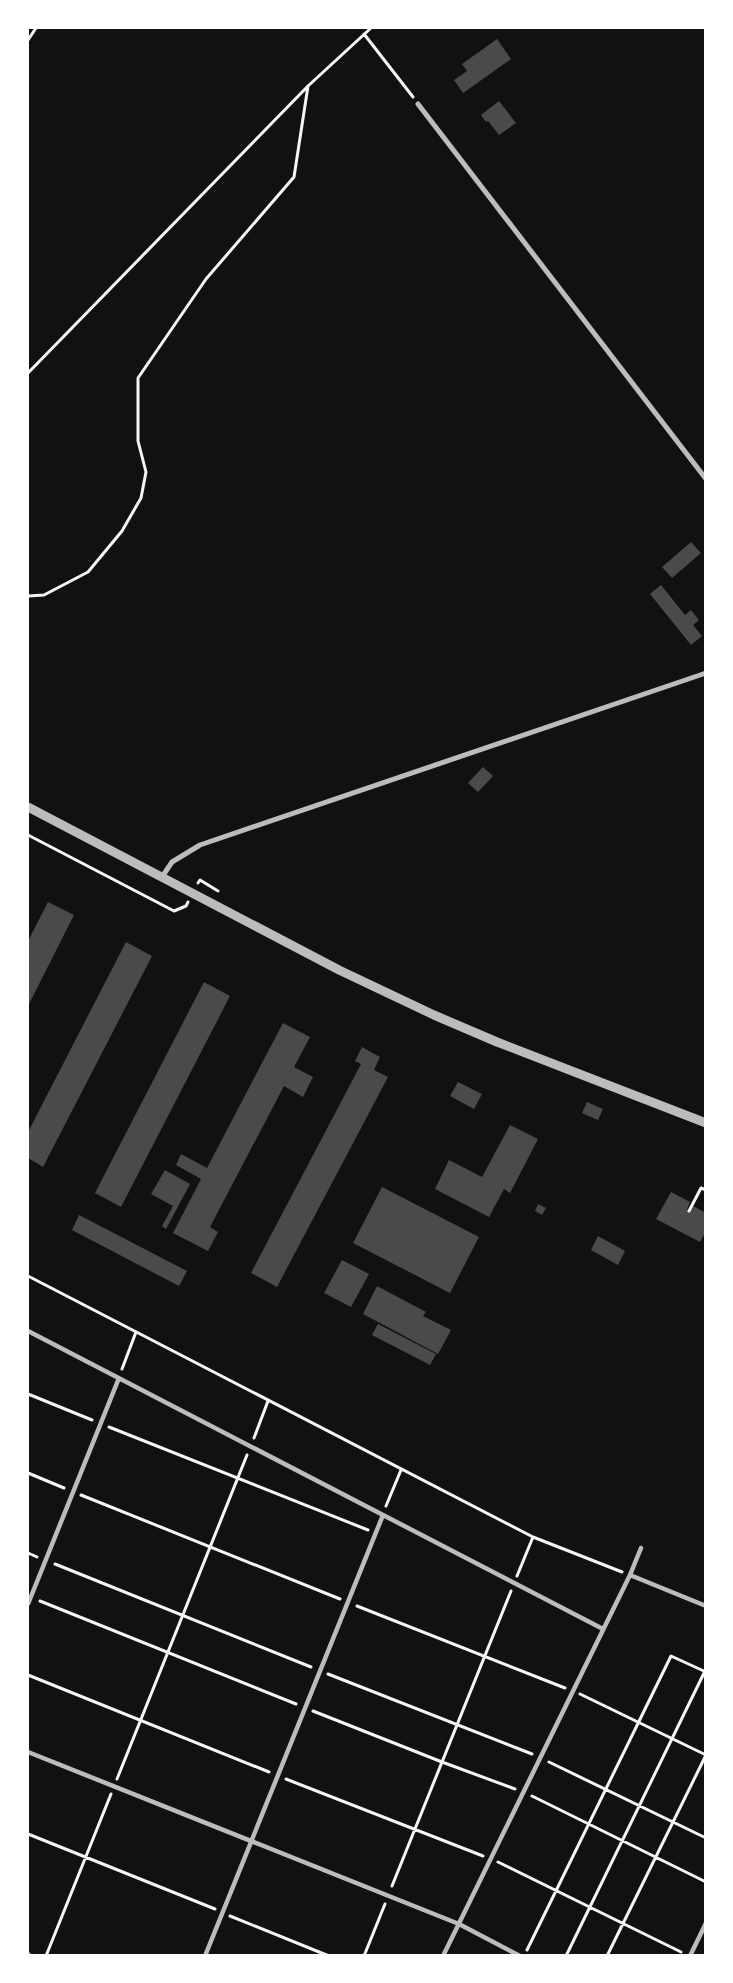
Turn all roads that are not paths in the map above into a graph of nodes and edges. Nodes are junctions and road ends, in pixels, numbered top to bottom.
1 (418, 104) road end
2 (706, 479) edge
3 (706, 673) edge
4 (28, 807) edge
5 (162, 878) junction
6 (706, 1123) edge
7 (28, 1331) edge
8 (119, 1378) junction
9 (383, 1515) junction
10 (641, 1548) dead end
11 (630, 1575) junction
12 (28, 1604) edge
13 (706, 1606) edge
14 (603, 1629) junction
15 (28, 1752) edge
16 (250, 1841) junction
17 (706, 1923) edge
18 (458, 1924) junction
19 (205, 1956) edge
20 (443, 1956) edge
21 (520, 1956) edge
22 (689, 1956) edge

1 - 2 street
3 - 5 street
4 - 5 street
5 - 6 street
7 - 8 street
8 - 9 street
8 - 12 street
9 - 14 street
9 - 16 street
10 - 11 street
11 - 13 street
11 - 14 street
14 - 18 street
15 - 16 street
16 - 18 street
16 - 19 street
17 - 22 street
18 - 20 street
18 - 21 street

